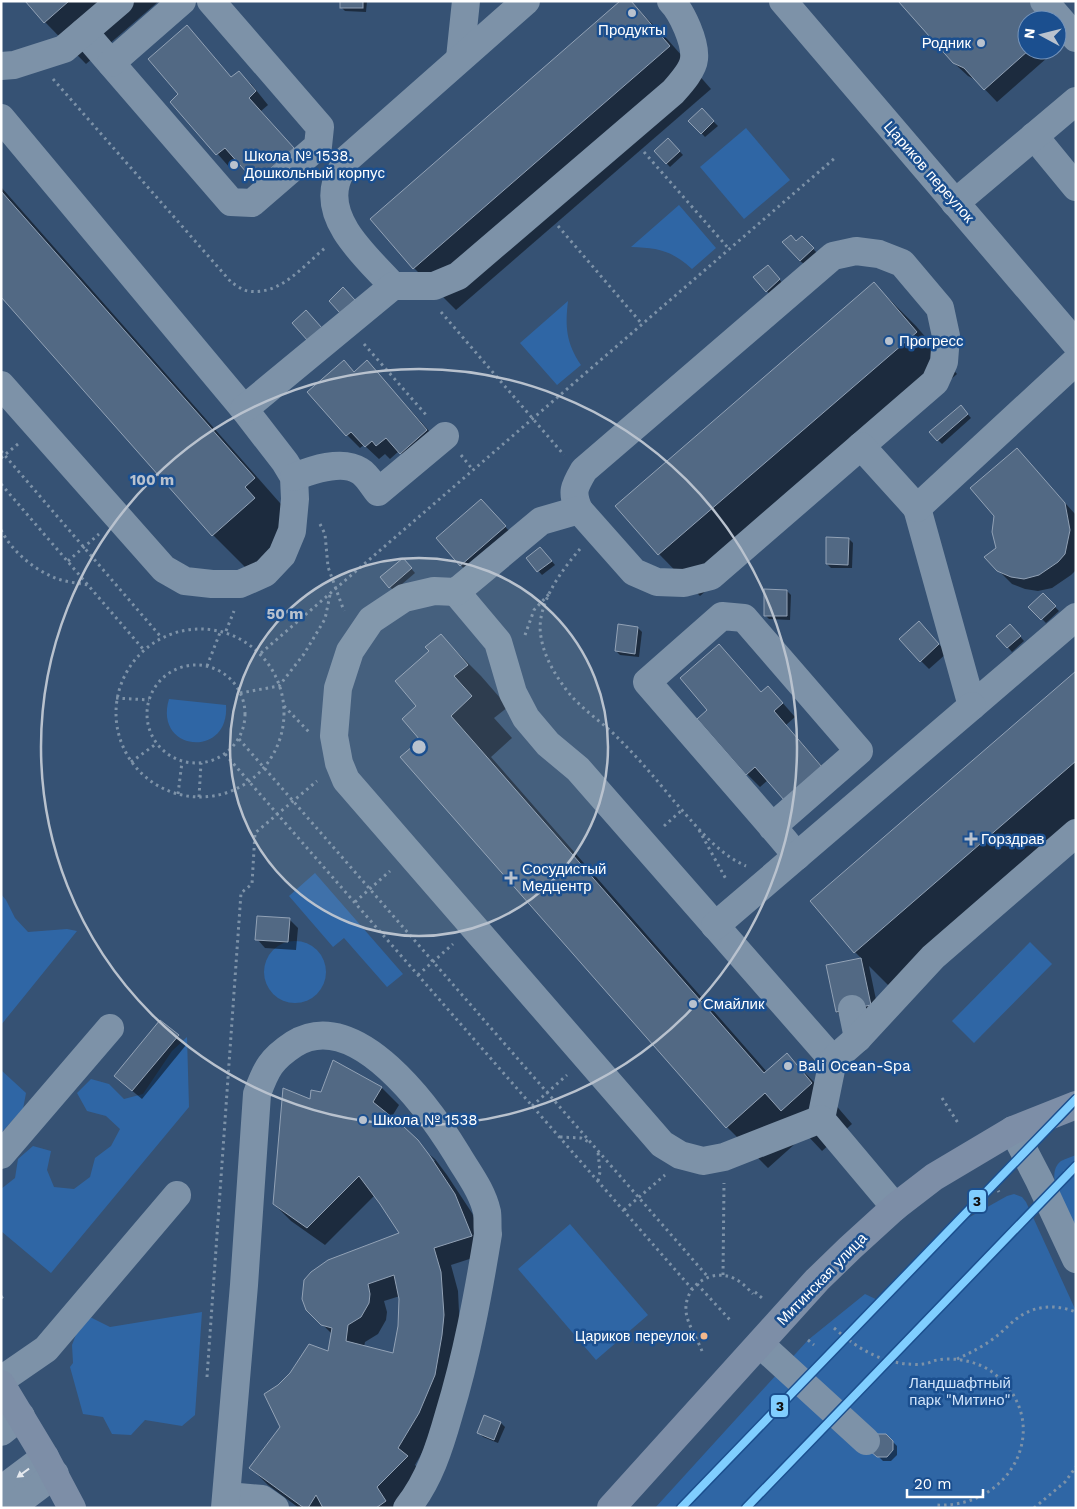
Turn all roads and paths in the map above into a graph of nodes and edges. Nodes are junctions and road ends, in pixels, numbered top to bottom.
1 (120, 1) edge
2 (182, 1) edge
3 (211, 1) edge
4 (466, 1) edge
5 (526, 1) edge
6 (671, 1) edge
7 (782, 1) edge
8 (1044, 1) edge
9 (84, 32) junction
10 (1076, 38) edge
11 (36, 58) junction
12 (460, 58) junction
13 (111, 63) junction
14 (1, 66) edge
15 (1076, 100) edge
16 (1, 118) edge
17 (627, 132) junction
18 (1034, 136) junction
19 (836, 156) dead end
20 (1076, 187) edge
21 (955, 203) junction
22 (540, 206) junction
23 (344, 231) junction
24 (729, 249) junction
25 (406, 286) junction
26 (348, 324) junction
27 (642, 324) junction
28 (1076, 344) edge
29 (1076, 361) edge
30 (1, 385) edge
31 (244, 409) junction
32 (533, 418) junction
33 (445, 436) junction
34 (861, 446) junction
35 (1, 451) edge
36 (474, 470) junction
37 (584, 470) junction
38 (1, 484) edge
39 (294, 488) junction
40 (917, 508) junction
41 (118, 518) junction
42 (588, 520) junction
43 (1, 530) edge
44 (84, 547) junction
45 (68, 561) junction
46 (89, 586) junction
47 (336, 588) junction
48 (551, 591) junction
49 (456, 592) junction
50 (330, 594) junction
51 (1076, 617) edge
52 (344, 621) dead end
53 (221, 630) junction
54 (161, 637) junction
55 (524, 644) dead end
56 (143, 649) junction
57 (261, 653) junction
58 (206, 666) junction
59 (279, 686) junction
60 (240, 693) junction
61 (116, 698) junction
62 (149, 700) junction
63 (972, 706) junction
64 (239, 738) junction
65 (156, 744) junction
66 (225, 754) junction
67 (131, 762) junction
68 (182, 762) junction
69 (201, 763) junction
70 (264, 768) junction
71 (249, 782) junction
72 (178, 794) junction
73 (199, 797) junction
74 (697, 827) junction
75 (772, 827) junction
76 (1076, 833) edge
77 (410, 854) junction
78 (797, 856) junction
79 (775, 874) junction
80 (369, 889) junction
81 (355, 902) junction
82 (740, 904) junction
83 (473, 926) junction
84 (715, 926) junction
85 (433, 962) junction
86 (418, 975) junction
87 (852, 1009) dead end
88 (110, 1028) dead end
89 (858, 1038) junction
90 (587, 1058) junction
91 (833, 1060) junction
92 (547, 1093) junction
93 (942, 1098) dead end
94 (1076, 1105) edge
95 (532, 1106) junction
96 (821, 1119) junction
97 (958, 1123) dead end
98 (1013, 1130) junction
99 (560, 1137) junction
100 (592, 1143) junction
101 (598, 1151) junction
102 (1, 1155) edge
103 (686, 1157) junction
104 (724, 1157) junction
105 (598, 1181) junction
106 (995, 1185) dead end
107 (998, 1192) dead end
108 (177, 1195) dead end
109 (639, 1197) junction
110 (895, 1207) junction
111 (624, 1210) junction
112 (1076, 1259) edge
113 (724, 1275) junction
114 (708, 1277) junction
115 (697, 1284) junction
116 (692, 1289) junction
117 (762, 1298) dead end
118 (1076, 1312) edge
119 (730, 1320) dead end
120 (834, 1328) dead end
121 (808, 1340) dead end
122 (760, 1344) junction
123 (814, 1345) dead end
124 (702, 1351) dead end
125 (957, 1359) junction
126 (1, 1380) edge
127 (1, 1384) edge
128 (11, 1424) edge
129 (866, 1441) dead end
130 (1076, 1467) edge
131 (58, 1482) edge
132 (1, 1490) edge
133 (226, 1502) edge
134 (936, 1505) dead end
135 (13, 1508) edge
136 (33, 1508) edge
137 (275, 1508) edge
138 (407, 1508) edge
139 (611, 1508) edge
140 (1034, 1508) edge

1 - 9 street
2 - 13 street
3 - 13 street
4 - 12 street
5 - 12 street
6 - 17 street
7 - 21 street, Цариков переулок
8 - 10 street
9 - 11 street
9 - 13 street
11 - 14 street
11 - 23 path
12 - 23 street
15 - 18 street
16 - 31 street
17 - 22 street
17 - 24 path
18 - 20 street
18 - 21 street
19 - 24 path
21 - 28 street, Цариков переулок
22 - 25 street
22 - 27 path
23 - 25 street
24 - 27 path
25 - 26 street
25 - 32 path
26 - 31 street
26 - 33 path
27 - 32 path
29 - 40 street
30 - 41 street
31 - 39 street
32 - 36 path
32 - 37 path
33 - 36 path
33 - 39 street
34 - 37 street
34 - 40 street
34 - 42 street
35 - 44 path
36 - 47 path
37 - 42 street
38 - 45 path
39 - 41 street
39 - 47 path
40 - 63 street
41 - 44 path
42 - 48 path
42 - 49 street
43 - 46 path
44 - 45 path
44 - 54 path
45 - 46 path
46 - 56 path
47 - 50 path
47 - 52 path
48 - 55 path
48 - 74 path
49 - 77 street
49 - 84 street
50 - 57 path
50 - 59 path
51 - 63 street
53 - 54 path
53 - 57 path
53 - 58 path
54 - 56 path
56 - 61 path
57 - 59 path
58 - 60 path
58 - 62 path
59 - 60 path
59 - 70 path
60 - 64 path
61 - 62 path
61 - 67 path
62 - 65 path
63 - 78 street
64 - 66 path
64 - 70 path
65 - 67 path
65 - 68 path
66 - 69 path
66 - 71 path
67 - 72 path
68 - 69 path
68 - 72 path
69 - 73 path
70 - 71 path
70 - 80 path
71 - 73 path
71 - 81 path
72 - 73 path
74 - 79 path
74 - 82 path
75 - 75 street
75 - 78 street
76 - 89 street
77 - 80 path
77 - 83 street
78 - 79 street
79 - 82 street
80 - 81 path
80 - 85 path
81 - 86 path
82 - 84 street
83 - 85 path
83 - 90 street
84 - 91 street
85 - 86 path
85 - 92 path
86 - 95 path
87 - 89 street
88 - 102 street
89 - 91 street
90 - 92 path
90 - 103 street
91 - 96 street
92 - 95 path
92 - 100 path
93 - 97 path
94 - 98 main road, Митинская улица
95 - 99 path
96 - 104 street
96 - 110 street
98 - 110 main road, Митинская улица
98 - 112 street
99 - 100 path
99 - 105 path
100 - 101 path
101 - 105 path
101 - 109 path
103 - 104 street
103 - 109 path
104 - 113 path
105 - 111 path
106 - 107 path
108 - 126 street
109 - 111 path
109 - 114 path
110 - 122 main road, Митинская улица
111 - 116 path
113 - 114 path
113 - 117 path
114 - 115 path
115 - 116 path
115 - 119 path
116 - 124 path
118 - 125 path
120 - 125 path
121 - 123 path
122 - 129 street
122 - 139 main road, Митинская улица
125 - 134 path
127 - 128 main road
128 - 131 main road
130 - 140 path
131 -> 132 street
131 - 135 street
131 - 136 street
133 - 137 street
133 - 138 street

